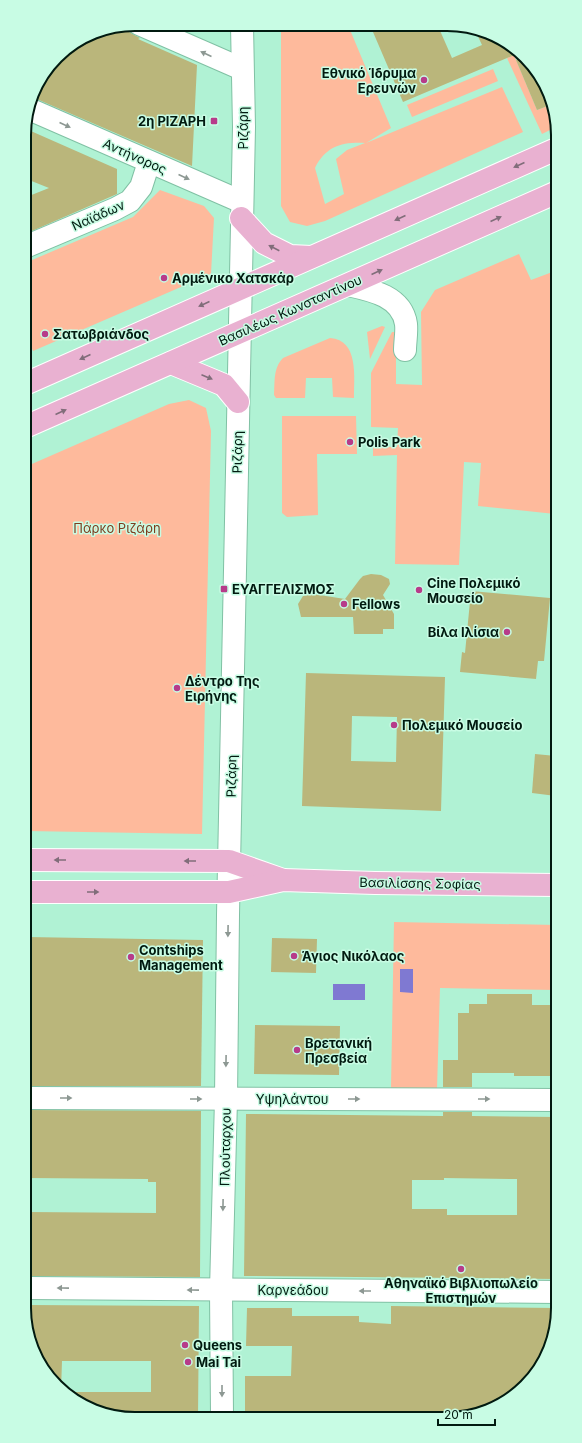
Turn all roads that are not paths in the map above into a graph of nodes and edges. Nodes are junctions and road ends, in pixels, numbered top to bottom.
1 (155, 31) edge
2 (242, 31) edge
3 (242, 69) junction
4 (34, 111) edge
5 (551, 151) edge
6 (149, 162) junction
7 (551, 194) edge
8 (241, 210) junction
9 (31, 244) edge
10 (311, 257) junction
11 (348, 285) junction
12 (240, 289) junction
13 (239, 333) junction
14 (405, 350) dead end
15 (171, 363) junction
16 (31, 381) edge
17 (238, 402) junction
18 (31, 424) edge
19 (31, 860) edge
20 (229, 877) junction
21 (283, 880) junction
22 (551, 885) edge
23 (31, 892) edge
24 (31, 1098) edge
25 (226, 1099) junction
26 (551, 1100) edge
27 (31, 1288) edge
28 (221, 1290) junction
29 (551, 1292) edge
30 (222, 1412) edge

3 -> 1 street
2 - 3 street, Ριζάρη
3 - 8 street, Ριζάρη
4 -> 6 street, Αντήνορος
5 -> 10 main road
6 -> 8 street, Αντήνορος
6 - 9 street, Ναϊάδων
11 -> 7 main road, Βασιλέως Κωνσταντίνου
10 -> 8 main road
8 - 12 street, Ριζάρη
10 - 12 main road
11 - 13 main road, Βασιλέως Κωνσταντίνου
11 - 14 street
12 - 13 street, Ριζάρη
12 -> 16 main road
13 - 15 main road, Βασιλέως Κωνσταντίνου
13 - 17 street, Ριζάρη
15 -> 17 main road
18 -> 15 main road, Βασιλέως Κωνσταντίνου
17 - 20 street, Ριζάρη
20 -> 19 main road, Βασιλίσσης Σοφίας
20 - 21 main road, Βασιλίσσης Σοφίας
20 - 21 main road, Βασιλίσσης Σοφίας
23 -> 20 main road, Βασιλίσσης Σοφίας
20 -> 25 street, Πλούταρχου
21 - 22 main road, Βασιλίσσης Σοφίας
24 -> 25 street, Υψηλάντου
25 -> 26 street, Υψηλάντου
25 -> 28 street, Πλούταρχου
28 -> 27 street, Καρνεάδου
29 -> 28 street, Καρνεάδου
28 -> 30 street, Πλούταρχου

